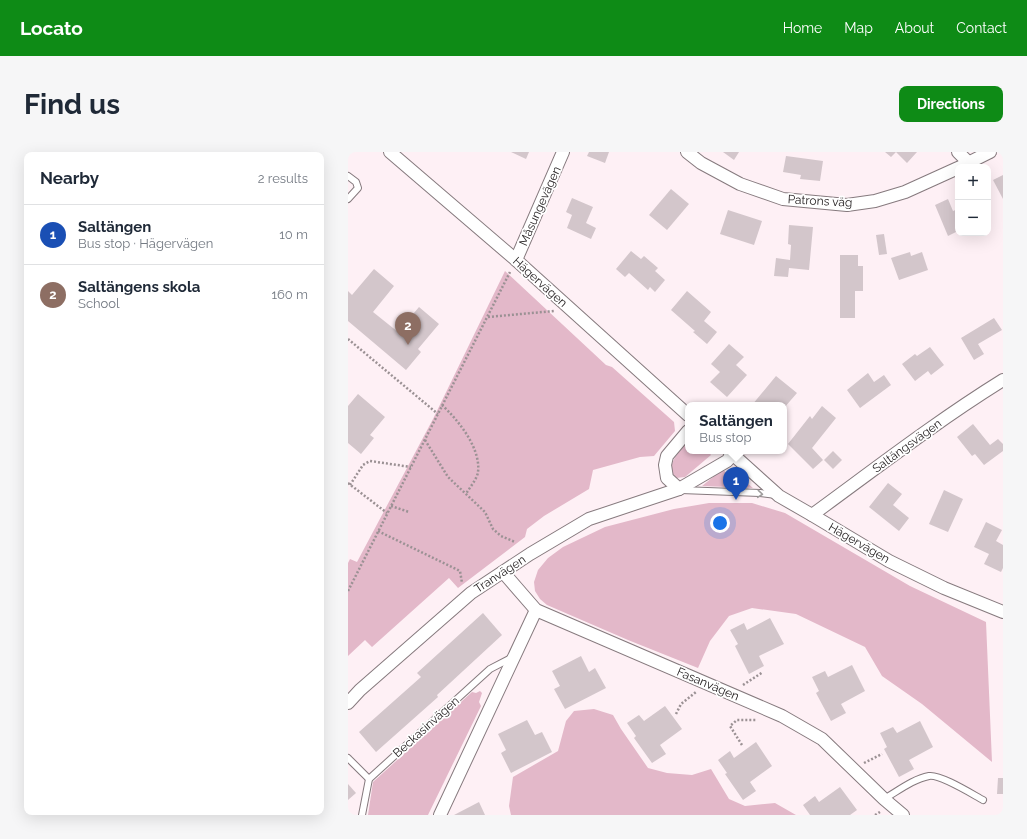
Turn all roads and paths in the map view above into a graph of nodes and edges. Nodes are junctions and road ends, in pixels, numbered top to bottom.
1 (390, 152) edge
2 (563, 152) edge
3 (688, 152) edge
4 (958, 152) edge
5 (990, 152) edge
6 (961, 164) edge
7 (966, 164) edge
8 (955, 169) edge
9 (348, 176) edge
10 (348, 199) edge
11 (513, 265) junction
12 (554, 311) dead end
13 (487, 317) junction
14 (348, 339) edge
15 (1003, 380) edge
16 (442, 405) junction
17 (685, 412) edge
18 (438, 414) junction
19 (685, 435) edge
20 (425, 440) junction
21 (730, 454) edge
22 (732, 454) edge
23 (411, 466) junction
24 (349, 484) edge
25 (679, 490) junction
26 (466, 494) junction
27 (779, 496) junction
28 (391, 506) junction
29 (409, 512) dead end
30 (387, 513) junction
31 (812, 515) junction
32 (378, 531) junction
33 (515, 542) dead end
34 (503, 572) junction
35 (348, 591) edge
36 (471, 593) junction
37 (536, 610) junction
38 (1003, 612) edge
39 (513, 656) junction
40 (763, 672) dead end
41 (701, 681) junction
42 (741, 686) dead end
43 (348, 703) edge
44 (770, 711) junction
45 (676, 714) dead end
46 (742, 745) dead end
47 (882, 754) dead end
48 (348, 758) edge
49 (852, 768) junction
50 (369, 779) junction
51 (884, 799) junction
52 (983, 800) dead end
53 (362, 815) edge
54 (440, 815) edge
55 (903, 815) edge

1 - 11 street, Hägervägen
2 - 11 street, Måsungevägen
3 - 8 street, Patrons väg
4 - 6 street
5 - 7 street, Patrons väg
9 - 10 lane
11 - 13 path
11 - 17 street, Hägervägen
12 - 13 path
13 - 16 path
14 - 18 path
15 - 31 street, Saltängsvägen
16 - 18 path
16 - 26 path
18 - 20 path
19 - 25 street
20 - 23 path
20 - 26 path
21 - 25 street, Tranvägen
22 - 27 street, Hägervägen
23 - 24 path
23 - 28 path
24 - 30 path
25 -> 27 lane, Tranvägen
25 - 34 street, Tranvägen
26 - 33 path
27 - 31 street, Hägervägen
28 - 29 path
28 - 30 path
30 - 32 path
31 - 38 street, Hägervägen
32 - 35 path
32 - 36 path
34 - 36 street, Tranvägen
34 - 37 street, Fasanvägen
36 - 43 street, Tranvägen
37 - 39 street
37 - 41 street, Fasanvägen
39 - 50 lane, Beckasinvägen
39 - 54 street
40 - 42 path
41 - 44 street, Fasanvägen
41 - 45 path
44 - 46 path
44 - 49 street, Fasanvägen
47 - 49 path
48 - 50 lane
49 - 51 street, Fasanvägen
50 - 53 lane
51 - 52 lane
51 - 55 street, Fasanvägen

